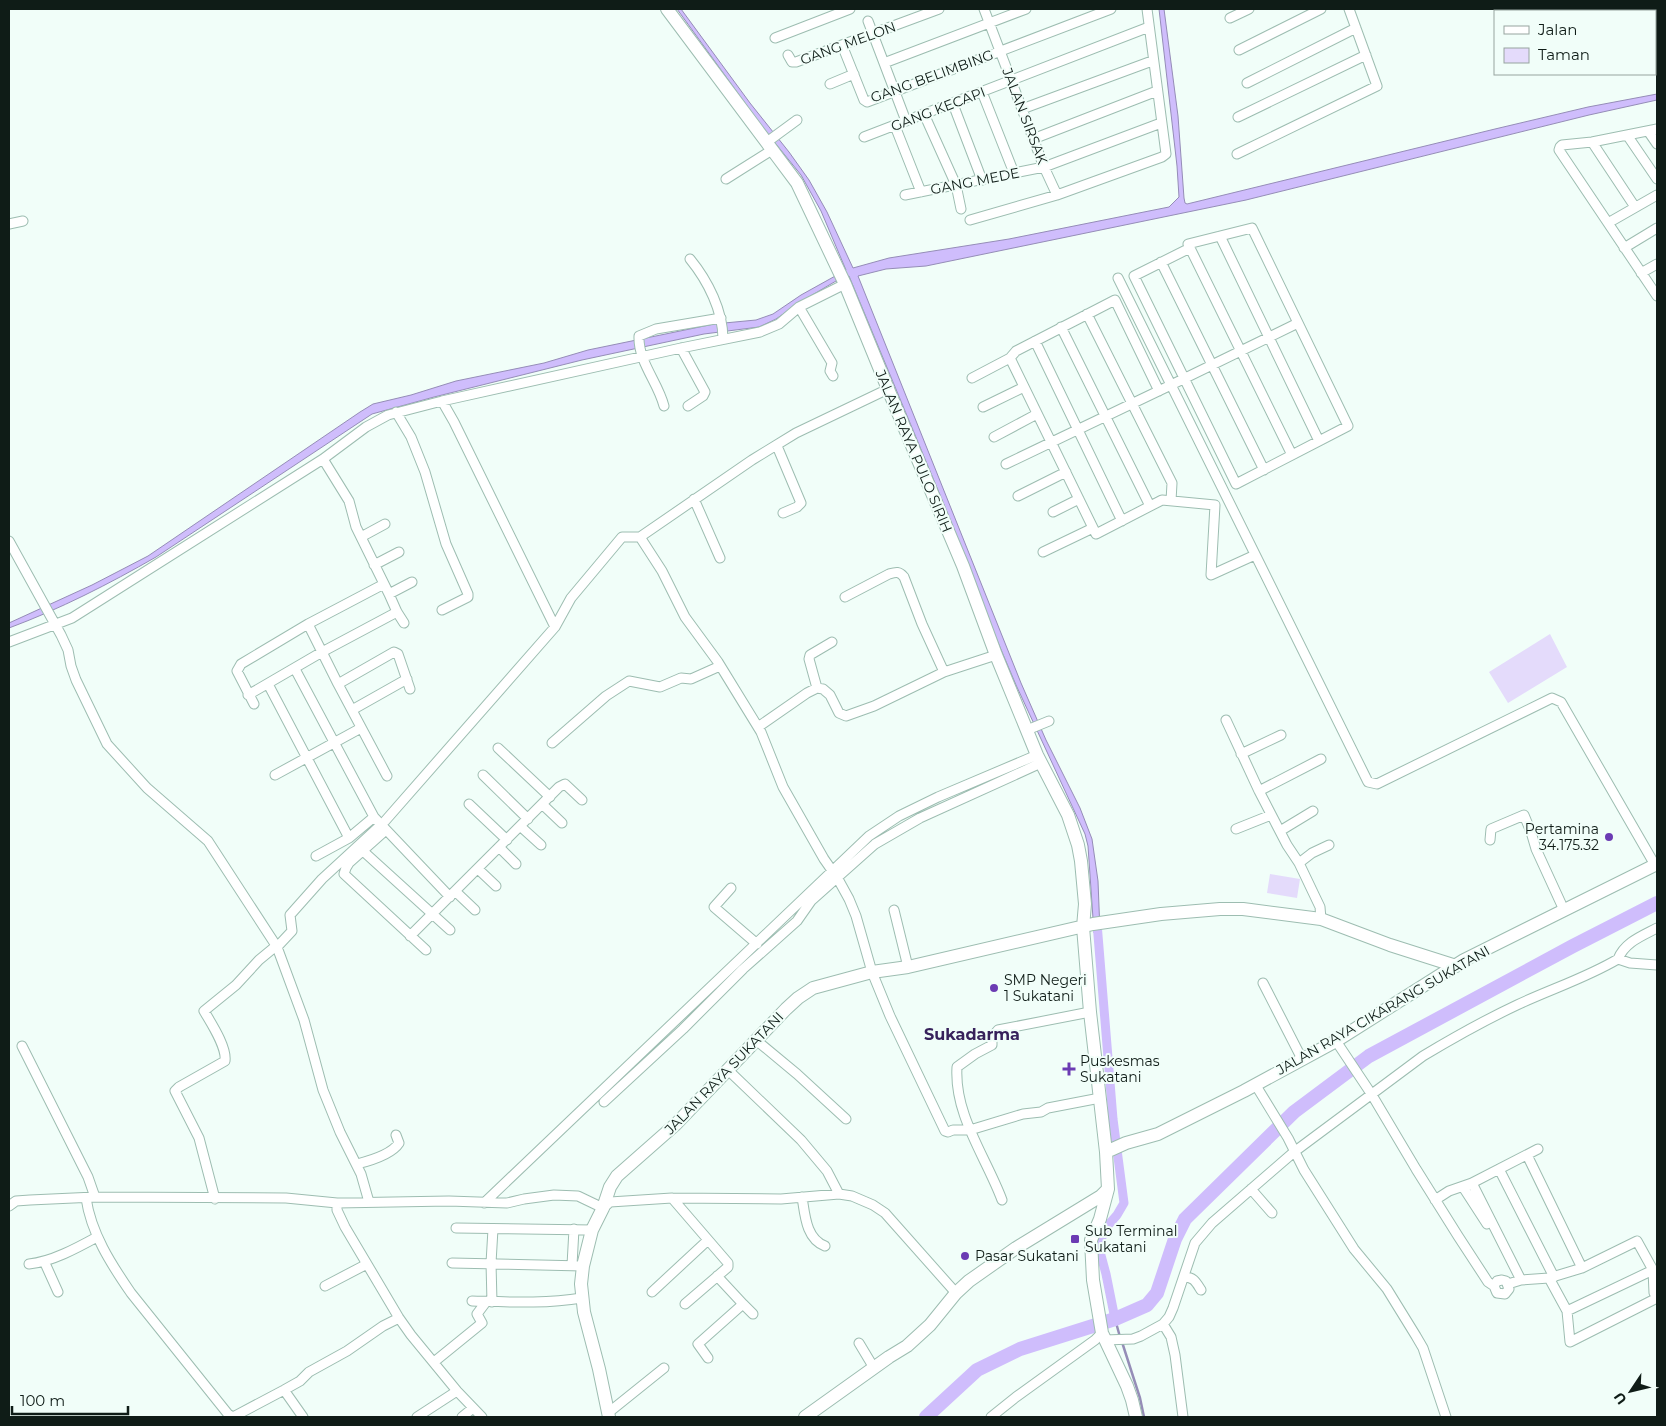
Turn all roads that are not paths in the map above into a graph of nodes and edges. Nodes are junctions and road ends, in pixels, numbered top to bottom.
1 (667, 9) edge
2 (850, 9) edge
3 (939, 9) edge
4 (984, 9) edge
5 (1026, 9) edge
6 (1111, 9) edge
7 (1146, 9) edge
8 (1249, 9) edge
9 (1321, 9) edge
10 (1349, 9) edge
11 (1230, 18) dead end
12 (868, 21) dead end
13 (989, 22) junction
14 (1149, 27) junction
15 (1356, 28) junction
16 (873, 33) junction
17 (775, 38) dead end
18 (842, 45) junction
19 (1239, 50) dead end
20 (1000, 51) junction
21 (788, 55) dead end
22 (1366, 55) junction
23 (1152, 61) junction
24 (884, 62) junction
25 (854, 74) junction
26 (1012, 81) junction
27 (1247, 83) dead end
28 (830, 84) dead end
29 (895, 91) junction
30 (1157, 91) junction
31 (982, 92) junction
32 (953, 104) junction
33 (1022, 109) junction
34 (924, 114) junction
35 (1238, 117) dead end
36 (797, 120) dead end
37 (906, 121) junction
38 (1161, 123) junction
39 (895, 126) junction
40 (1653, 130) edge
41 (1627, 135) junction
42 (864, 137) dead end
43 (1033, 138) junction
44 (1592, 142) junction
45 (769, 144) junction
46 (1657, 144) edge
47 (1237, 154) dead end
48 (1044, 167) junction
49 (1014, 173) junction
50 (726, 179) dead end
51 (982, 180) junction
52 (1657, 180) edge
53 (956, 185) junction
54 (921, 192) junction
55 (905, 195) dead end
56 (1057, 195) junction
57 (1657, 195) edge
58 (1635, 207) junction
59 (961, 209) dead end
60 (970, 220) dead end
61 (23, 221) dead end
62 (1608, 223) junction
63 (9, 224) edge
64 (1657, 228) edge
65 (1220, 236) junction
66 (1190, 248) junction
67 (1624, 248) junction
68 (690, 259) dead end
69 (1161, 262) junction
70 (1657, 264) edge
71 (1641, 273) junction
72 (842, 278) junction
73 (1118, 278) dead end
74 (1657, 296) edge
75 (799, 307) junction
76 (1087, 314) junction
77 (721, 319) junction
78 (1298, 322) junction
79 (1062, 327) junction
80 (723, 337) junction
81 (1269, 337) junction
82 (1035, 341) junction
83 (681, 348) junction
84 (1241, 351) junction
85 (641, 354) junction
86 (1010, 358) junction
87 (1212, 365) junction
88 (833, 376) dead end
89 (972, 378) dead end
90 (1185, 378) junction
91 (1171, 385) junction
92 (1024, 387) junction
93 (888, 389) junction
94 (1159, 391) junction
95 (442, 401) junction
96 (1132, 404) junction
97 (664, 406) dead end
98 (688, 406) dead end
99 (983, 407) dead end
100 (396, 412) junction
101 (1037, 414) junction
102 (1106, 416) junction
103 (1078, 430) junction
104 (994, 437) dead end
105 (1319, 441) junction
106 (1051, 442) junction
107 (777, 446) junction
108 (1292, 455) junction
109 (323, 460) junction
110 (1006, 464) dead end
111 (1264, 470) junction
112 (1066, 472) junction
113 (1018, 496) dead end
114 (694, 499) junction
115 (1079, 499) junction
116 (1171, 501) junction
117 (1150, 506) junction
118 (1054, 512) dead end
119 (783, 513) dead end
120 (1122, 521) junction
121 (385, 524) dead end
122 (1093, 528) junction
123 (640, 536) junction
124 (361, 537) junction
125 (9, 541) edge
126 (399, 552) dead end
127 (1043, 552) dead end
128 (1255, 555) junction
129 (720, 558) dead end
130 (374, 565) junction
131 (412, 582) dead end
132 (384, 584) junction
133 (390, 594) junction
134 (845, 597) dead end
135 (442, 610) dead end
136 (397, 612) junction
137 (54, 622) junction
138 (404, 623) dead end
139 (308, 624) junction
140 (555, 627) junction
141 (9, 642) edge
142 (832, 642) dead end
143 (322, 652) junction
144 (996, 655) junction
145 (720, 666) junction
146 (295, 668) junction
147 (944, 672) junction
148 (268, 684) junction
149 (338, 684) junction
150 (817, 688) junction
151 (248, 695) junction
152 (254, 704) dead end
153 (352, 710) junction
154 (1226, 720) dead end
155 (1045, 722) dead end
156 (758, 727) junction
157 (361, 728) junction
158 (1030, 729) junction
159 (1281, 735) dead end
160 (333, 743) junction
161 (552, 743) dead end
162 (498, 748) dead end
163 (1241, 754) junction
164 (306, 758) junction
165 (1039, 759) junction
166 (1321, 759) dead end
167 (483, 774) dead end
168 (276, 775) dead end
169 (387, 776) dead end
170 (965, 786) junction
171 (1259, 791) junction
172 (948, 792) junction
173 (975, 793) junction
174 (550, 797) junction
175 (582, 800) dead end
176 (954, 802) junction
177 (469, 804) dead end
178 (542, 804) junction
179 (1313, 811) dead end
180 (1271, 815) junction
181 (374, 817) junction
182 (528, 819) junction
183 (562, 823) dead end
184 (886, 824) junction
185 (520, 826) junction
186 (383, 827) junction
187 (1236, 829) dead end
188 (1280, 831) junction
189 (892, 833) junction
190 (349, 838) junction
191 (507, 840) junction
192 (1490, 840) dead end
193 (541, 845) dead end
194 (1329, 845) dead end
195 (499, 847) junction
196 (363, 850) junction
197 (316, 856) dead end
198 (1299, 863) junction
199 (516, 864) dead end
200 (1655, 868) edge
201 (478, 869) junction
202 (832, 871) junction
203 (496, 886) dead end
204 (731, 888) dead end
205 (452, 894) junction
206 (475, 910) dead end
207 (894, 910) dead end
208 (1564, 910) junction
209 (432, 914) junction
210 (1321, 919) junction
211 (1093, 924) junction
212 (1657, 928) edge
213 (450, 930) dead end
214 (410, 936) junction
215 (757, 944) junction
216 (276, 946) junction
217 (426, 950) dead end
218 (1618, 959) junction
219 (1657, 965) edge
220 (1456, 966) junction
221 (908, 967) junction
222 (872, 972) junction
223 (722, 983) junction
224 (1263, 984) dead end
225 (1090, 1012) junction
226 (756, 1040) junction
227 (1338, 1044) junction
228 (22, 1046) dead end
229 (1302, 1059) junction
230 (727, 1070) junction
231 (1255, 1084) junction
232 (1372, 1095) junction
233 (1100, 1098) junction
234 (604, 1102) dead end
235 (846, 1119) dead end
236 (970, 1130) junction
237 (396, 1135) dead end
238 (1114, 1149) junction
239 (1538, 1149) dead end
240 (1294, 1152) junction
241 (1527, 1155) junction
242 (357, 1164) junction
243 (1499, 1169) junction
244 (1472, 1183) junction
245 (1463, 1187) junction
246 (1108, 1189) junction
247 (1251, 1189) junction
248 (838, 1194) junction
249 (802, 1197) junction
250 (90, 1198) junction
251 (672, 1198) junction
252 (215, 1199) junction
253 (1002, 1200) dead end
254 (1435, 1200) junction
255 (368, 1202) junction
256 (337, 1203) junction
257 (484, 1203) junction
258 (9, 1206) edge
259 (604, 1208) junction
260 (1272, 1213) dead end
261 (1492, 1222) junction
262 (456, 1228) dead end
263 (492, 1229) junction
264 (574, 1229) junction
265 (592, 1230) junction
266 (97, 1237) junction
267 (708, 1240) junction
268 (825, 1246) dead end
269 (44, 1261) junction
270 (452, 1263) dead end
271 (29, 1264) dead end
272 (367, 1264) junction
273 (491, 1264) junction
274 (578, 1266) junction
275 (1582, 1268) junction
276 (1653, 1270) junction
277 (717, 1276) junction
278 (1184, 1277) junction
279 (1552, 1277) junction
280 (1521, 1280) junction
281 (325, 1286) dead end
282 (1201, 1290) dead end
283 (58, 1292) dead end
284 (652, 1292) dead end
285 (956, 1293) junction
286 (1657, 1296) edge
287 (582, 1298) junction
288 (472, 1301) dead end
289 (489, 1302) junction
290 (685, 1304) dead end
291 (743, 1304) junction
292 (1566, 1311) junction
293 (753, 1314) dead end
294 (399, 1318) junction
295 (1163, 1324) junction
296 (1106, 1335) junction
297 (859, 1343) dead end
298 (708, 1358) dead end
299 (434, 1362) junction
300 (664, 1368) dead end
301 (874, 1368) junction
302 (284, 1390) junction
303 (457, 1391) junction
304 (473, 1408) junction
305 (609, 1415) edge
306 (236, 1417) edge
307 (303, 1417) edge
308 (417, 1417) edge
309 (462, 1417) edge
310 (482, 1417) edge
311 (805, 1417) edge
312 (991, 1417) edge
313 (1136, 1417) edge
314 (1183, 1417) edge
315 (1446, 1417) edge

1 - 45 street, JALAN RAYA PULO SIRIH
2 - 17 street
3 - 16 street, GANG MELON
4 - 13 street, JALAN SIRSAK
5 - 13 street
6 - 20 street, GANG BELIMBING
7 - 14 street
8 - 11 street
9 - 19 street
10 - 15 street
12 - 16 street
13 - 20 street, JALAN SIRSAK
13 - 24 street
14 - 23 street
14 - 26 street, GANG KECAPI
15 - 22 street
15 - 27 street
16 - 18 street, GANG MELON
16 - 24 street
18 - 21 street, GANG MELON
18 - 25 street, GANG BELIMBING
20 - 26 street, JALAN SIRSAK
20 - 29 street, GANG BELIMBING
22 - 35 street
22 - 47 street
23 - 30 street
23 - 33 street
24 - 29 street
25 - 28 street
25 - 29 street, GANG BELIMBING
26 - 31 street, GANG KECAPI
26 - 33 street, JALAN SIRSAK
29 - 37 street
30 - 38 street
30 - 43 street
31 - 32 street, GANG KECAPI
31 - 49 street
32 - 34 street, GANG KECAPI
32 - 51 street
33 - 43 street, JALAN SIRSAK
34 - 37 street, GANG KECAPI
34 - 53 street
36 - 45 street
37 - 39 street, GANG KECAPI
38 - 48 street, GANG MEDE
38 - 56 street
39 - 42 street, GANG KECAPI
39 - 54 street
40 - 41 street
40 - 46 street
41 - 44 street
41 - 52 street
43 - 48 street, JALAN SIRSAK
44 - 58 street
44 - 62 street
45 - 50 street
45 - 72 street, JALAN RAYA PULO SIRIH
48 - 49 street, GANG MEDE
48 - 56 street, JALAN SIRSAK
49 - 51 street, GANG MEDE
51 - 53 street, GANG MEDE
53 - 54 street, GANG MEDE
53 - 59 street
54 - 55 street, GANG MEDE
56 - 60 street
57 - 58 street
58 - 62 street
61 - 63 street
62 - 67 street
64 - 67 street
65 - 66 street
65 - 78 street
65 - 81 street
66 - 69 street
66 - 84 street
67 - 71 street
68 - 77 street
69 - 87 street
69 - 90 street
70 - 71 street
71 - 74 street
72 - 75 street
72 - 93 street, JALAN RAYA PULO SIRIH
73 - 91 street
75 - 80 street
75 - 88 street
76 - 79 street
76 - 94 street
76 - 96 street
77 - 80 street
77 - 85 street
78 - 81 street
78 - 105 street
79 - 82 street
79 - 102 street
80 - 83 street
81 - 84 street
81 - 105 street
82 - 86 street
82 - 103 street
83 - 85 street
83 - 98 street
84 - 87 street
84 - 108 street
85 - 95 street
85 - 97 street
86 - 89 street
86 - 92 street
87 - 90 street
87 - 111 street
90 - 91 street
90 - 111 street
91 - 94 street
91 - 128 street
92 - 99 street
92 - 101 street
93 - 107 street
93 - 144 street, JALAN RAYA PULO SIRIH
94 - 96 street
95 - 100 street
95 - 140 street
96 - 102 street
96 - 116 street
100 - 109 street
100 - 135 street
101 - 104 street
101 - 106 street
102 - 103 street
102 - 117 street
103 - 106 street
103 - 120 street
105 - 108 street
106 - 110 street
106 - 112 street
107 - 114 street
107 - 119 street
108 - 111 street
109 - 124 street
109 - 137 street
112 - 113 street
112 - 115 street
114 - 123 street
114 - 129 street
115 - 118 street
115 - 122 street
116 - 117 street
116 - 128 street
117 - 120 street
120 - 122 street
121 - 124 street
122 - 127 street
123 - 140 street
123 - 145 street
124 - 130 street
125 - 137 street
126 - 130 street
128 - 200 street
130 - 132 street
131 - 133 street
132 - 133 street
132 - 139 street
133 - 136 street
134 - 147 street
136 - 138 street
136 - 143 street
137 - 141 street
137 - 216 street
139 - 143 street
139 - 151 street
140 - 186 street
142 - 150 street
143 - 146 street
143 - 149 street
144 - 147 street
144 - 158 street, JALAN RAYA PULO SIRIH
145 - 156 street
145 - 161 street
146 - 148 street
146 - 160 street
147 - 150 street
148 - 151 street
148 - 164 street
149 - 153 street
149 - 153 street
150 - 156 street
151 - 152 street
153 - 157 street
154 - 163 street
155 - 158 street
156 - 202 street
157 - 160 street
157 - 169 street
158 - 165 street, JALAN RAYA PULO SIRIH
159 - 163 street
160 - 164 street
160 - 181 street
162 - 174 street
163 - 171 street
164 - 168 street
164 - 190 street
165 - 170 street
165 - 173 street
165 - 211 street, JALAN RAYA PULO SIRIH
166 - 171 street
167 - 182 street
170 - 172 street
170 - 173 street
171 - 180 street
172 - 176 street
172 - 184 street
173 - 176 street
174 - 175 street
174 - 178 street
176 - 189 street
177 - 191 street
178 - 182 street
178 - 183 street
179 - 188 street
180 - 187 street
180 - 188 street
181 - 186 street
181 - 190 street
182 - 185 street
184 - 189 street
184 - 202 street
185 - 191 street
185 - 193 street
186 - 196 street
186 - 205 street
186 - 216 street
188 - 198 street
189 - 202 street
190 - 197 street
191 - 195 street
192 - 208 street
194 - 198 street
195 - 199 street
195 - 201 street
196 - 209 street
196 - 214 street
198 - 210 street
200 - 208 street, JALAN RAYA CIKARANG SUKATANI
201 - 203 street
201 - 205 street
202 - 215 street
202 - 222 street
202 - 223 street
204 - 215 street
205 - 206 street
205 - 209 street
207 - 221 street
208 - 220 street, JALAN RAYA CIKARANG SUKATANI
209 - 213 street
209 - 214 street
210 - 211 street, JALAN RAYA SUKATANI
210 - 220 street, JALAN RAYA SUKATANI
211 - 221 street, JALAN RAYA SUKATANI
211 - 225 street
212 - 218 street
214 - 217 street
215 - 223 street
216 - 242 street
216 - 252 street
218 - 219 street
218 - 232 street
220 - 227 street, JALAN RAYA CIKARANG SUKATANI
221 - 222 street, JALAN RAYA SUKATANI
222 - 226 street, JALAN RAYA SUKATANI
222 - 236 street
223 - 234 street
223 - 257 street
224 - 229 street
225 - 233 street
225 - 236 street
226 - 230 street, JALAN RAYA SUKATANI
226 - 235 street
227 - 229 street, JALAN RAYA CIKARANG SUKATANI
227 - 232 street
228 - 250 street
229 - 231 street, JALAN RAYA CIKARANG SUKATANI
230 - 248 street
230 - 259 street, JALAN RAYA SUKATANI
231 - 238 street, JALAN RAYA CIKARANG SUKATANI
231 - 240 street
232 - 240 street
232 - 254 street
233 - 236 street
233 - 238 street
236 - 253 street
237 - 242 street
238 - 246 street
239 - 241 street
240 - 247 street
240 - 315 street
241 - 243 street
241 - 275 street
242 - 255 street
243 - 244 street
243 - 279 street
244 - 245 street
244 - 261 street
245 - 254 street
245 - 261 street
246 - 285 street
246 - 296 street
247 - 260 street
247 - 278 street
248 - 249 street
248 - 285 street
249 - 251 street
249 - 268 street
250 - 252 street
250 - 258 street
250 - 266 street
251 - 259 street
251 - 267 street
252 - 256 street
254 - 280 street
255 - 256 street
255 - 257 street
256 - 272 street
257 - 259 street
259 - 265 street, JALAN RAYA SUKATANI
261 - 280 street
262 - 263 street
263 - 264 street
263 - 273 street
264 - 265 street
264 - 274 street
265 - 274 street, JALAN RAYA SUKATANI
266 - 269 street
266 - 306 street
267 - 277 street
267 - 284 street
269 - 271 street
269 - 283 street
270 - 273 street
272 - 281 street
272 - 294 street
273 - 274 street
273 - 289 street
274 - 287 street, JALAN RAYA SUKATANI
275 - 276 street
275 - 279 street
276 - 286 street
276 - 292 street
277 - 290 street
277 - 291 street
278 - 282 street
278 - 295 street
279 - 280 street
279 - 292 street
285 - 301 street
286 - 292 street
287 - 289 street
287 - 305 street, JALAN RAYA SUKATANI
288 - 289 street
289 - 299 street
291 - 293 street
291 - 298 street
294 - 299 street
294 - 302 street
295 - 296 street
295 - 314 street
296 - 312 street
296 - 313 street
297 - 301 street
299 - 303 street
300 - 305 street
301 - 311 street
302 - 306 street
302 - 307 street
303 - 304 street
303 - 308 street
304 - 309 street
304 - 310 street

